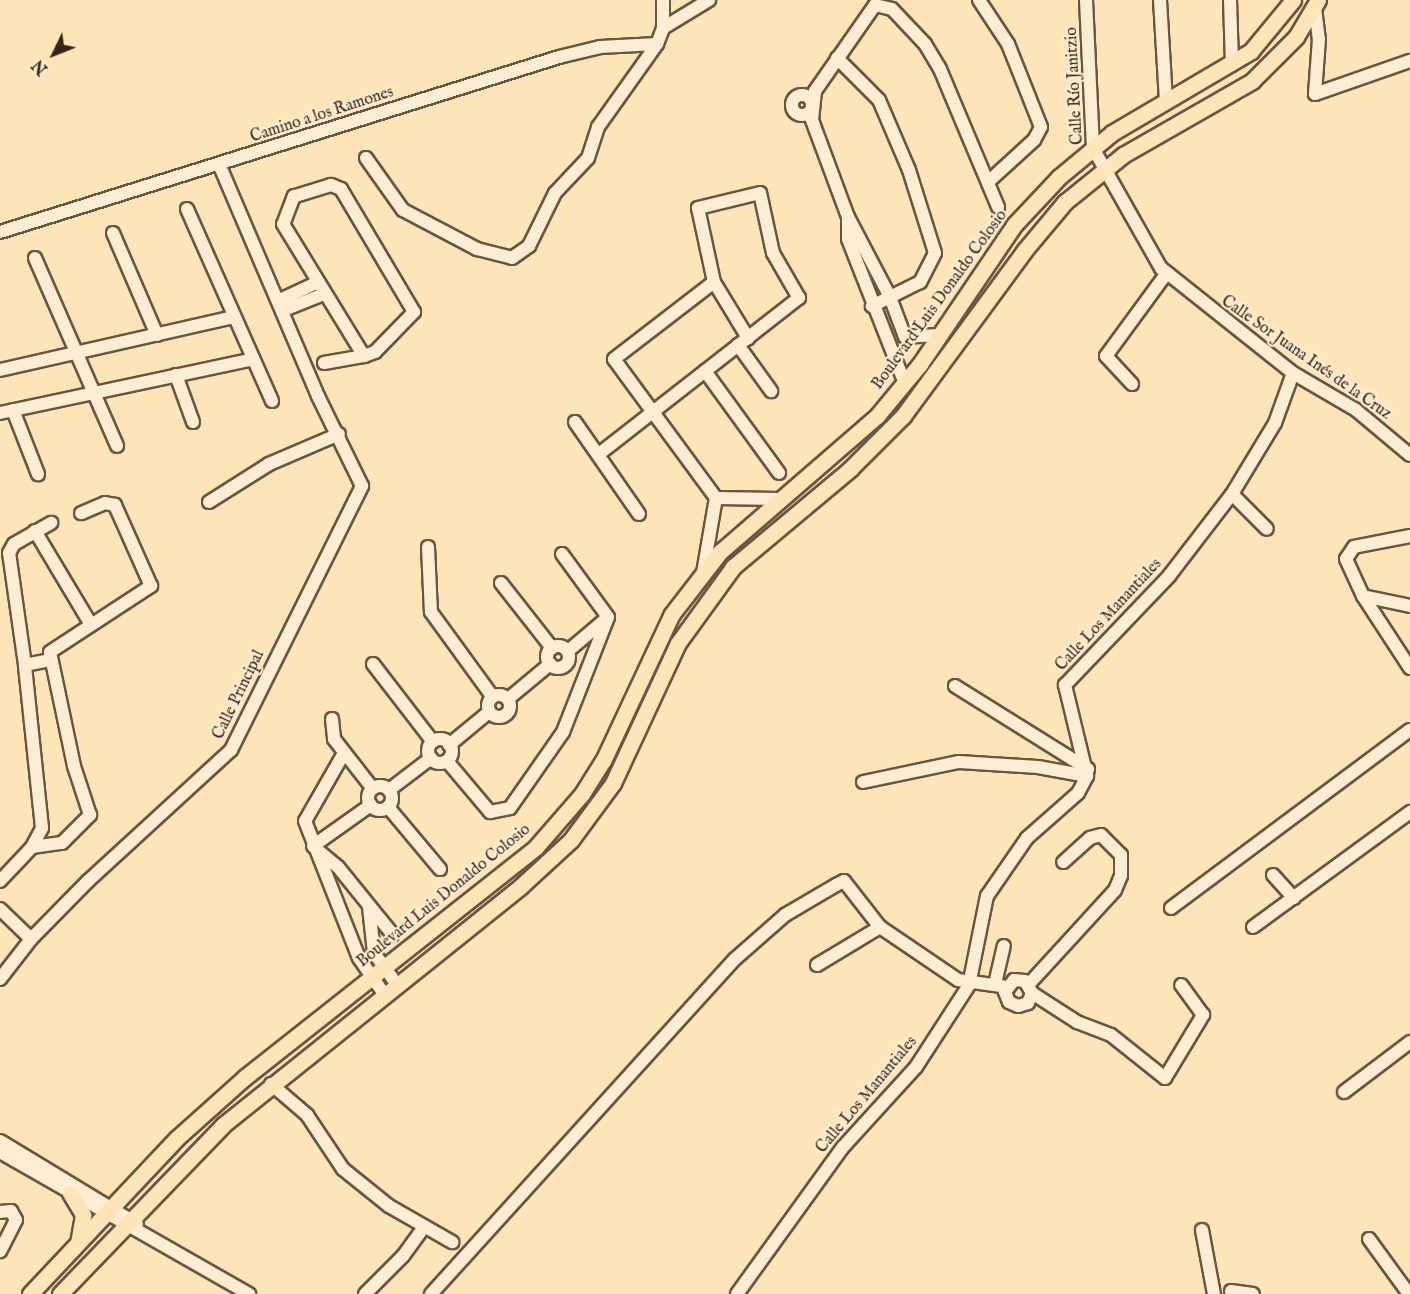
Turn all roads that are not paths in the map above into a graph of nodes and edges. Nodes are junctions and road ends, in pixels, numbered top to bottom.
1 (663, 0) edge
2 (709, 0) edge
3 (979, 0) edge
4 (1086, 0) edge
5 (1160, 0) edge
6 (1230, 0) edge
7 (1293, 0) edge
8 (883, 2) edge
9 (1317, 4) edge
10 (663, 28) junction
11 (657, 44) junction
12 (837, 58) junction
13 (1410, 61) edge
14 (1232, 65) junction
15 (1166, 100) junction
16 (1093, 148) junction
17 (366, 158) dead end
18 (220, 166) junction
19 (1103, 169) junction
20 (988, 182) junction
21 (998, 207) dead end
22 (187, 209) dead end
23 (848, 217) junction
24 (0, 232) edge
25 (113, 233) dead end
26 (34, 258) dead end
27 (1166, 274) junction
28 (318, 282) junction
29 (714, 282) junction
30 (324, 294) junction
31 (890, 297) junction
32 (282, 305) junction
33 (872, 306) junction
34 (233, 317) junction
35 (156, 335) junction
36 (940, 335) junction
37 (905, 337) junction
38 (743, 342) junction
39 (888, 344) junction
40 (76, 353) junction
41 (364, 356) junction
42 (253, 359) junction
43 (324, 363) dead end
44 (0, 370) edge
45 (705, 371) junction
46 (1293, 373) junction
47 (176, 375) junction
48 (905, 384) junction
49 (1131, 384) dead end
50 (771, 391) dead end
51 (94, 392) junction
52 (272, 401) dead end
53 (13, 410) junction
54 (0, 413) edge
55 (652, 413) junction
56 (193, 422) dead end
57 (575, 422) dead end
58 (339, 434) junction
59 (117, 446) dead end
60 (599, 454) junction
61 (1410, 455) edge
62 (779, 473) dead end
63 (38, 474) dead end
64 (1232, 494) junction
65 (716, 498) junction
66 (778, 499) junction
67 (209, 502) dead end
68 (81, 513) dead end
69 (639, 514) dead end
70 (51, 523) dead end
71 (1266, 529) dead end
72 (35, 531) junction
73 (1410, 536) edge
74 (428, 547) dead end
75 (562, 554) dead end
76 (703, 573) junction
77 (501, 583) dead end
78 (1363, 596) junction
79 (1410, 606) edge
80 (608, 617) junction
81 (90, 623) junction
82 (552, 648) junction
83 (568, 651) junction
84 (50, 660) junction
85 (373, 664) dead end
86 (550, 664) junction
87 (25, 665) junction
88 (1410, 669) edge
89 (955, 686) dead end
90 (492, 696) junction
91 (508, 699) junction
92 (489, 712) junction
93 (333, 718) dead end
94 (1410, 730) edge
95 (433, 742) junction
96 (449, 744) junction
97 (344, 753) junction
98 (430, 758) junction
99 (447, 761) junction
100 (1087, 772) junction
101 (863, 782) dead end
102 (373, 789) junction
103 (389, 790) junction
104 (371, 805) junction
105 (388, 807) junction
106 (1410, 812) edge
107 (313, 846) junction
108 (32, 848) junction
109 (1063, 862) dead end
110 (440, 869) dead end
111 (1273, 875) dead end
112 (0, 881) edge
113 (1294, 898) junction
114 (368, 906) junction
115 (1171, 908) dead end
116 (0, 909) edge
117 (880, 927) junction
118 (1253, 927) dead end
119 (393, 935) dead end
120 (31, 939) junction
121 (1004, 946) dead end
122 (817, 965) dead end
123 (378, 973) junction
124 (0, 979) edge
125 (969, 984) junction
126 (1180, 985) dead end
127 (1001, 986) junction
128 (1031, 988) junction
129 (391, 990) junction
130 (1410, 1042) edge
131 (271, 1084) junction
132 (1344, 1092) dead end
133 (0, 1141) edge
134 (0, 1152) edge
135 (70, 1193) junction
136 (111, 1211) junction
137 (0, 1212) edge
138 (134, 1226) junction
139 (423, 1228) junction
140 (1202, 1230) dead end
141 (1369, 1239) dead end
142 (78, 1242) junction
143 (452, 1242) dead end
144 (0, 1251) edge
145 (1231, 1291) dead end
146 (30, 1294) edge
147 (60, 1294) edge
148 (249, 1294) edge
149 (365, 1294) edge
150 (431, 1294) edge
151 (736, 1294) edge
152 (1214, 1294) edge
153 (1253, 1294) edge
154 (1409, 1294) edge

1 - 10 street
2 - 10 street
3 - 20 street
4 - 16 street, Calle Río Janitzio
5 - 15 street
6 - 14 street
7 - 14 main road, Boulevard Luis Donaldo Colosio
8 - 12 street
8 - 20 street
9 - 13 street
9 - 19 main road
10 - 11 street
11 - 17 street
11 - 18 street, Camino a los Ramones
12 - 23 street
12 - 31 street
14 - 15 main road, Boulevard Luis Donaldo Colosio
15 - 16 main road, Boulevard Luis Donaldo Colosio
16 - 19 street, Calle Río Janitzio
16 - 36 main road, Boulevard Luis Donaldo Colosio
18 - 24 street, Camino a los Ramones
18 - 32 street, Calle Principal
19 - 27 street, Calle Sor Juana Inés de la Cruz
19 - 129 main road
20 - 21 street
22 - 34 street
23 - 31 street
23 - 33 street
25 - 35 street
26 - 40 street
27 - 46 street, Calle Sor Juana Inés de la Cruz
27 - 49 street
28 - 30 street
28 - 32 street
28 - 41 street
29 - 38 street
29 - 38 street
29 - 55 street
30 - 32 street
30 - 41 street
31 - 33 street
31 - 37 street
32 - 58 street, Calle Principal
33 - 39 street
34 - 35 street
34 - 42 street
35 - 40 street
36 - 37 street
36 - 48 main road, Boulevard Luis Donaldo Colosio
37 - 39 street
38 - 45 street
38 - 50 street
39 - 48 street
40 - 44 street
40 - 51 street
41 - 43 street
42 - 47 street
42 - 52 street
45 - 55 street
45 - 62 street
46 - 61 street, Calle Sor Juana Inés de la Cruz
46 - 64 street, Calle Los Manantiales
47 - 51 street
47 - 56 street
48 - 66 main road, Boulevard Luis Donaldo Colosio
51 - 53 street
51 - 59 street
53 - 54 street
53 - 63 street
55 - 60 street
55 - 65 street
57 - 60 street
58 - 67 street
58 - 120 street, Calle Principal
60 - 69 street
64 - 71 street
64 - 100 street, Calle Los Manantiales
65 - 66 street
65 - 76 street
66 - 76 main road, Boulevard Luis Donaldo Colosio
68 - 81 street
70 - 72 street
72 - 81 street
72 - 87 street
73 - 78 street
74 - 90 street
75 - 80 street
76 - 123 main road, Boulevard Luis Donaldo Colosio
77 - 82 street
78 - 79 street
78 - 88 street
80 - 83 street
80 - 99 street
81 - 84 street
82 - 83 street
82 - 86 street
83 - 86 street
84 - 87 street
84 - 108 street
85 - 95 street
86 - 91 street
87 - 108 street
89 - 100 street
90 - 91 street
90 - 92 street
91 - 92 street
92 - 96 street
93 - 97 street
94 - 115 street
95 - 96 street
95 - 98 street
96 - 99 street
97 - 102 street
97 - 107 street
98 - 99 street
98 - 103 street
100 - 101 street
100 - 125 street, Calle Los Manantiales
102 - 103 street
102 - 104 street
103 - 105 street
104 - 105 street
104 - 107 street
105 - 110 street
106 - 113 street
107 - 114 street
107 - 123 street
108 - 112 street
109 - 128 street
111 - 113 street
113 - 118 street
114 - 119 street
114 - 123 street
116 - 120 street
117 - 122 street
117 - 125 street
117 - 150 street
120 - 124 street, Calle Principal
121 - 127 street
123 - 129 street
123 - 136 main road, Boulevard Luis Donaldo Colosio
125 - 127 street
125 - 151 street, Calle Los Manantiales
126 - 128 street
127 - 128 street
127 - 128 street
129 - 131 main road
130 - 132 street
131 - 138 main road
131 - 139 street
133 - 136 street
134 - 135 street
135 - 136 street
135 - 142 main road
136 - 138 street
136 - 142 main road, Boulevard Luis Donaldo Colosio
137 - 144 street
138 - 147 main road
138 - 148 street
139 - 143 street
139 - 149 street
140 - 152 street
141 - 154 street
142 - 146 main road, Boulevard Luis Donaldo Colosio
145 - 153 street

